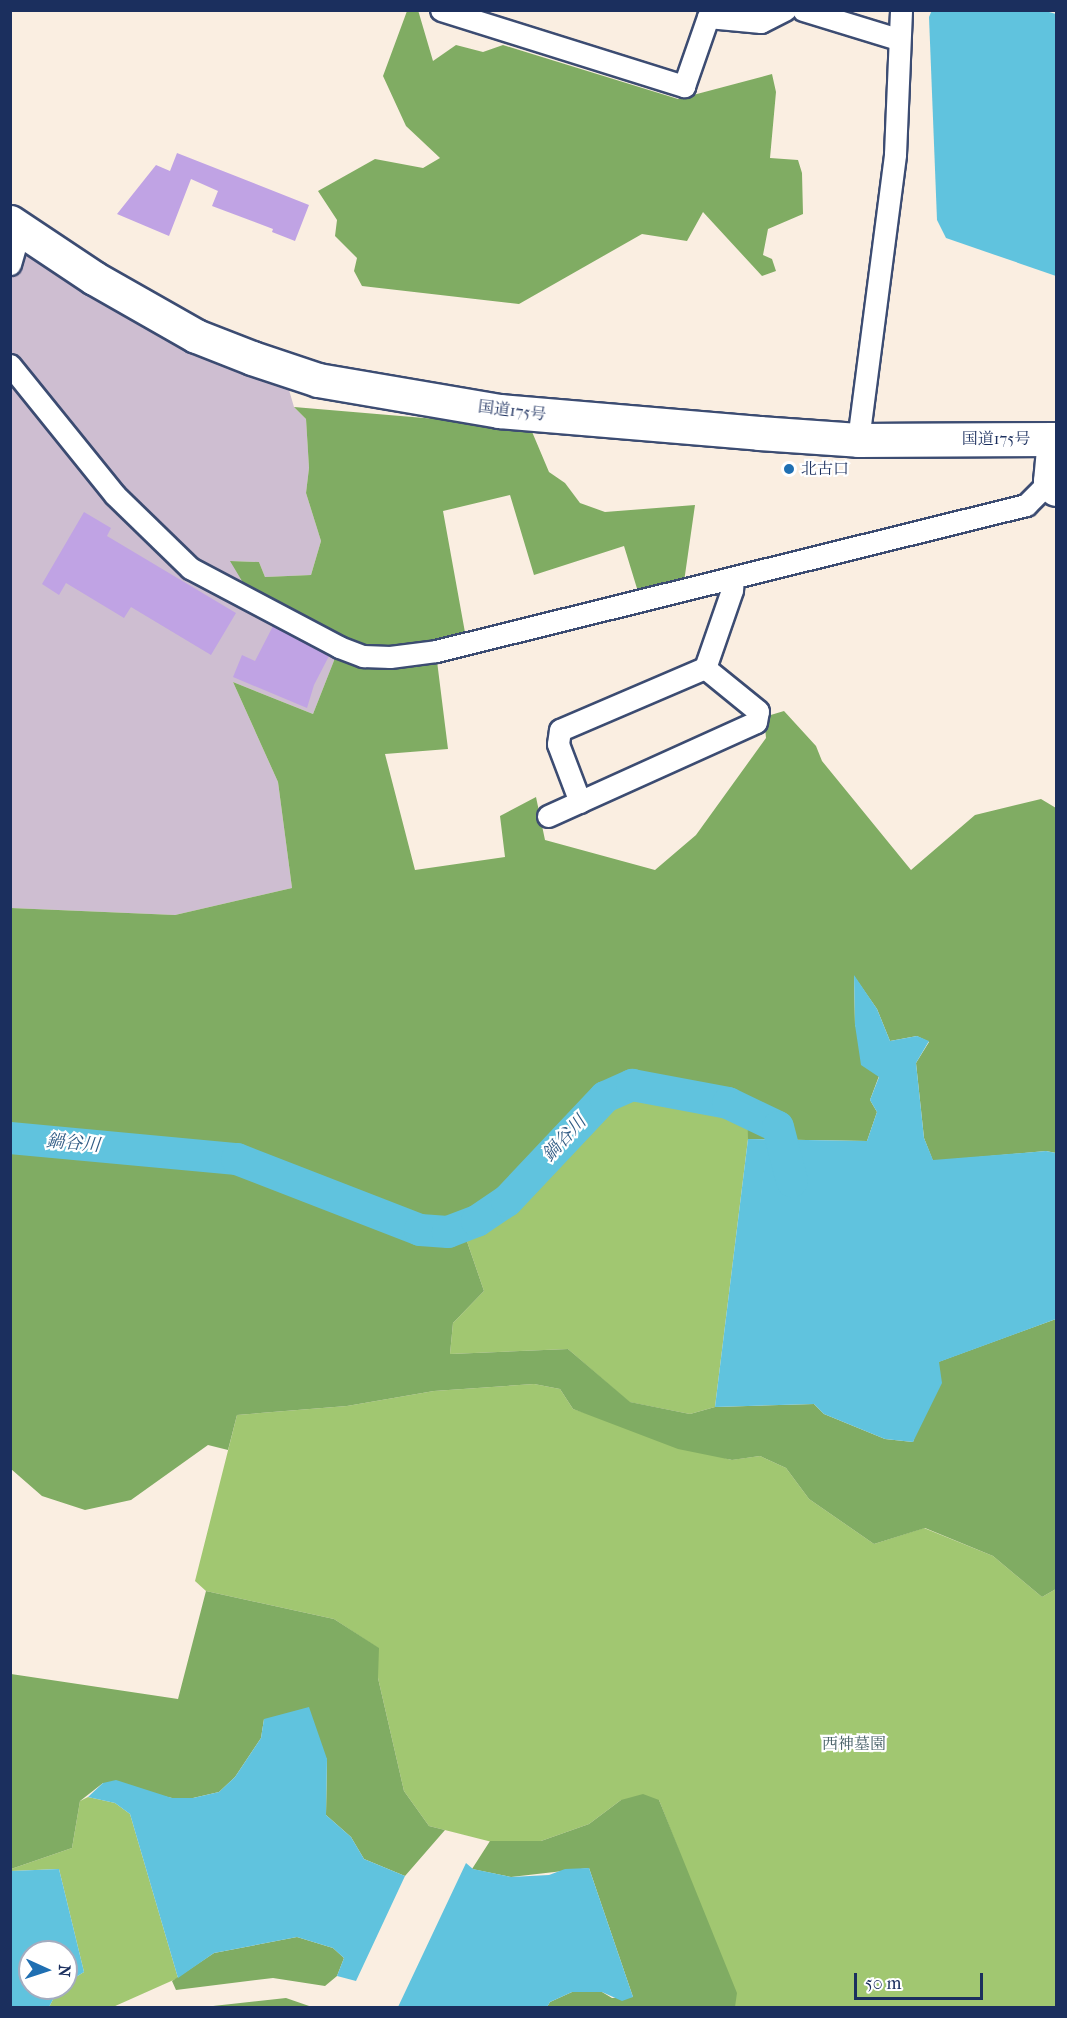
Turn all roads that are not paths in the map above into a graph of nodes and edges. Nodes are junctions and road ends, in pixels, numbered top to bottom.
1 (441, 10) edge
2 (785, 10) edge
3 (803, 10) edge
4 (901, 10) edge
5 (898, 39) junction
6 (15, 225) edge
7 (10, 264) edge
8 (10, 365) edge
9 (1055, 439) edge
10 (858, 440) junction
11 (1053, 485) edge
12 (732, 578) junction
13 (705, 668) junction
14 (580, 802) junction
15 (548, 816) dead end

1 - 2 street
3 - 5 street
4 - 5 street
5 - 10 street
6 - 7 street
6 - 10 highway, 国道175号
8 - 12 street
9 - 10 highway, 国道175号
9 - 11 highway, 国道175号
11 - 12 street
12 - 13 street
13 - 14 street
13 - 14 street
14 - 15 street

